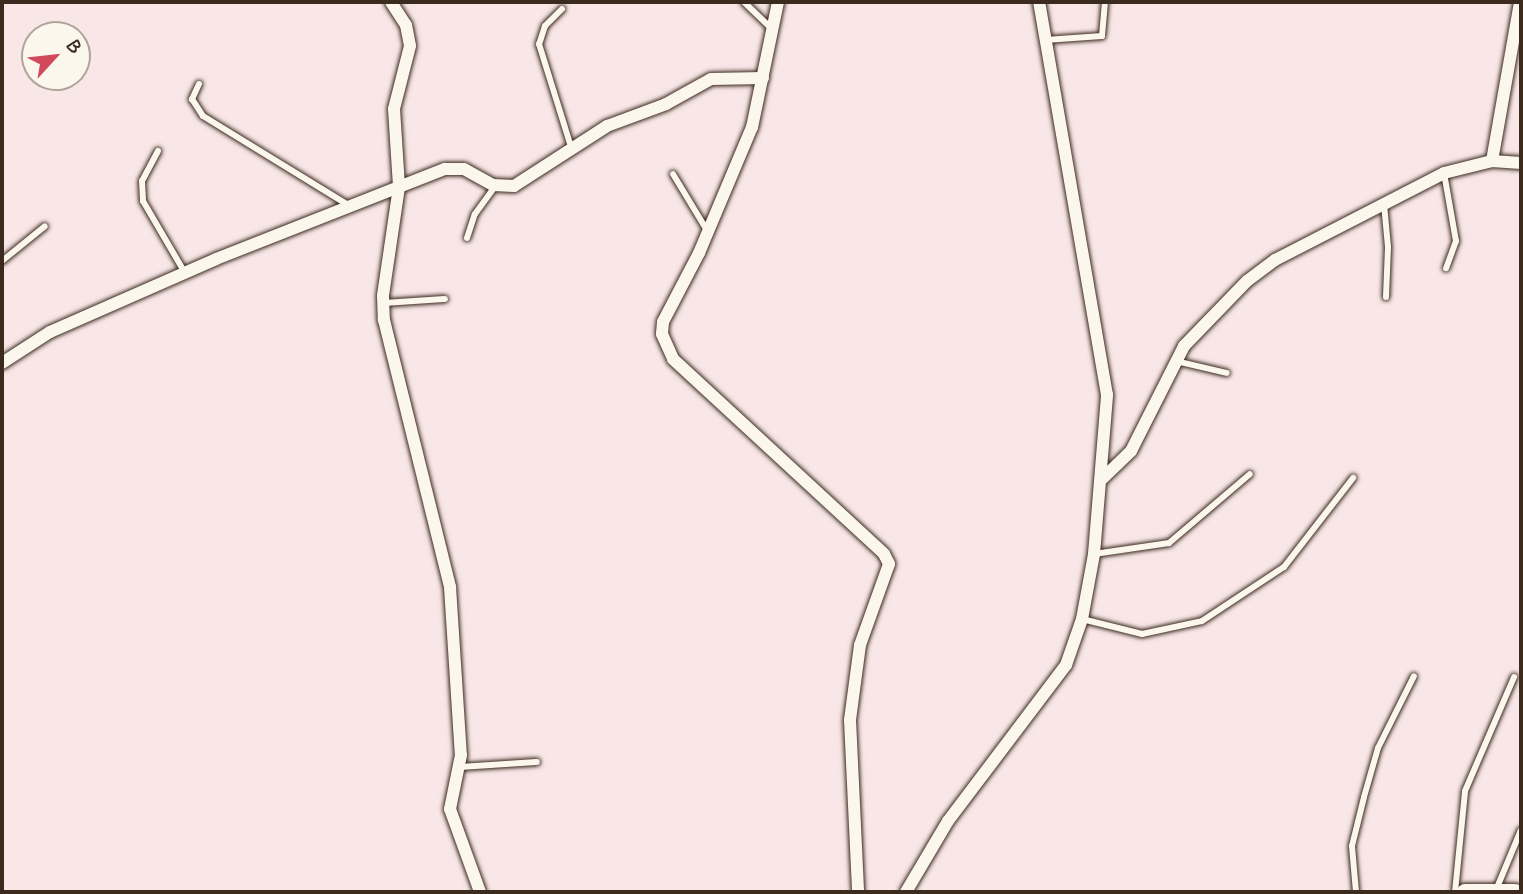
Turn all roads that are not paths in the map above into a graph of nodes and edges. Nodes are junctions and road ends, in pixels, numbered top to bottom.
1 (391, 2) edge
2 (744, 2) edge
3 (778, 2) edge
4 (1039, 2) edge
5 (1105, 2) edge
6 (1520, 2) edge
7 (562, 9) dead end
8 (770, 27) junction
9 (1045, 40) junction
10 (764, 78) junction
11 (199, 84) dead end
12 (572, 150) junction
13 (158, 151) dead end
14 (1492, 161) junction
15 (1521, 163) edge
16 (1444, 173) junction
17 (673, 174) dead end
18 (496, 186) junction
19 (399, 187) junction
20 (1384, 202) junction
21 (349, 206) junction
22 (46, 226) dead end
23 (708, 232) junction
24 (467, 239) dead end
25 (2, 261) edge
26 (1446, 268) dead end
27 (185, 272) junction
28 (1386, 297) dead end
29 (445, 299) dead end
30 (383, 303) junction
31 (1175, 361) junction
32 (2, 363) edge
33 (1227, 373) dead end
34 (1250, 474) dead end
35 (1353, 478) dead end
36 (1100, 481) junction
37 (1094, 554) junction
38 (1082, 619) junction
39 (1414, 676) dead end
40 (1514, 677) dead end
41 (537, 762) dead end
42 (459, 766) junction
43 (1521, 830) edge
44 (1496, 891) edge
45 (480, 892) edge
46 (858, 892) edge
47 (906, 892) edge
48 (1356, 892) edge
49 (1455, 892) edge
50 (1465, 892) edge
51 (1516, 892) edge

1 - 19 street
2 - 8 lane
3 - 8 street
4 - 9 street
5 - 9 lane
6 - 14 street
7 - 12 lane
8 - 10 street
9 - 36 street
10 - 12 street
10 - 23 street
11 - 21 lane
12 - 18 street
13 - 27 lane
14 - 15 street
14 - 16 street
16 - 20 street
16 - 26 lane
17 - 23 lane
18 - 19 street
18 - 24 lane
19 - 21 street
19 - 30 street
20 - 28 lane
20 - 31 street
21 - 27 street
22 - 25 lane
23 - 46 street
27 - 32 street
29 - 30 lane
30 - 42 street
31 - 33 lane
31 - 36 street
34 - 37 lane
35 - 38 lane
36 - 37 street
37 - 38 street
38 - 47 street
39 - 48 lane
40 - 49 lane
41 - 42 lane
42 - 45 street
43 - 44 lane
44 - 50 street
44 - 51 street

